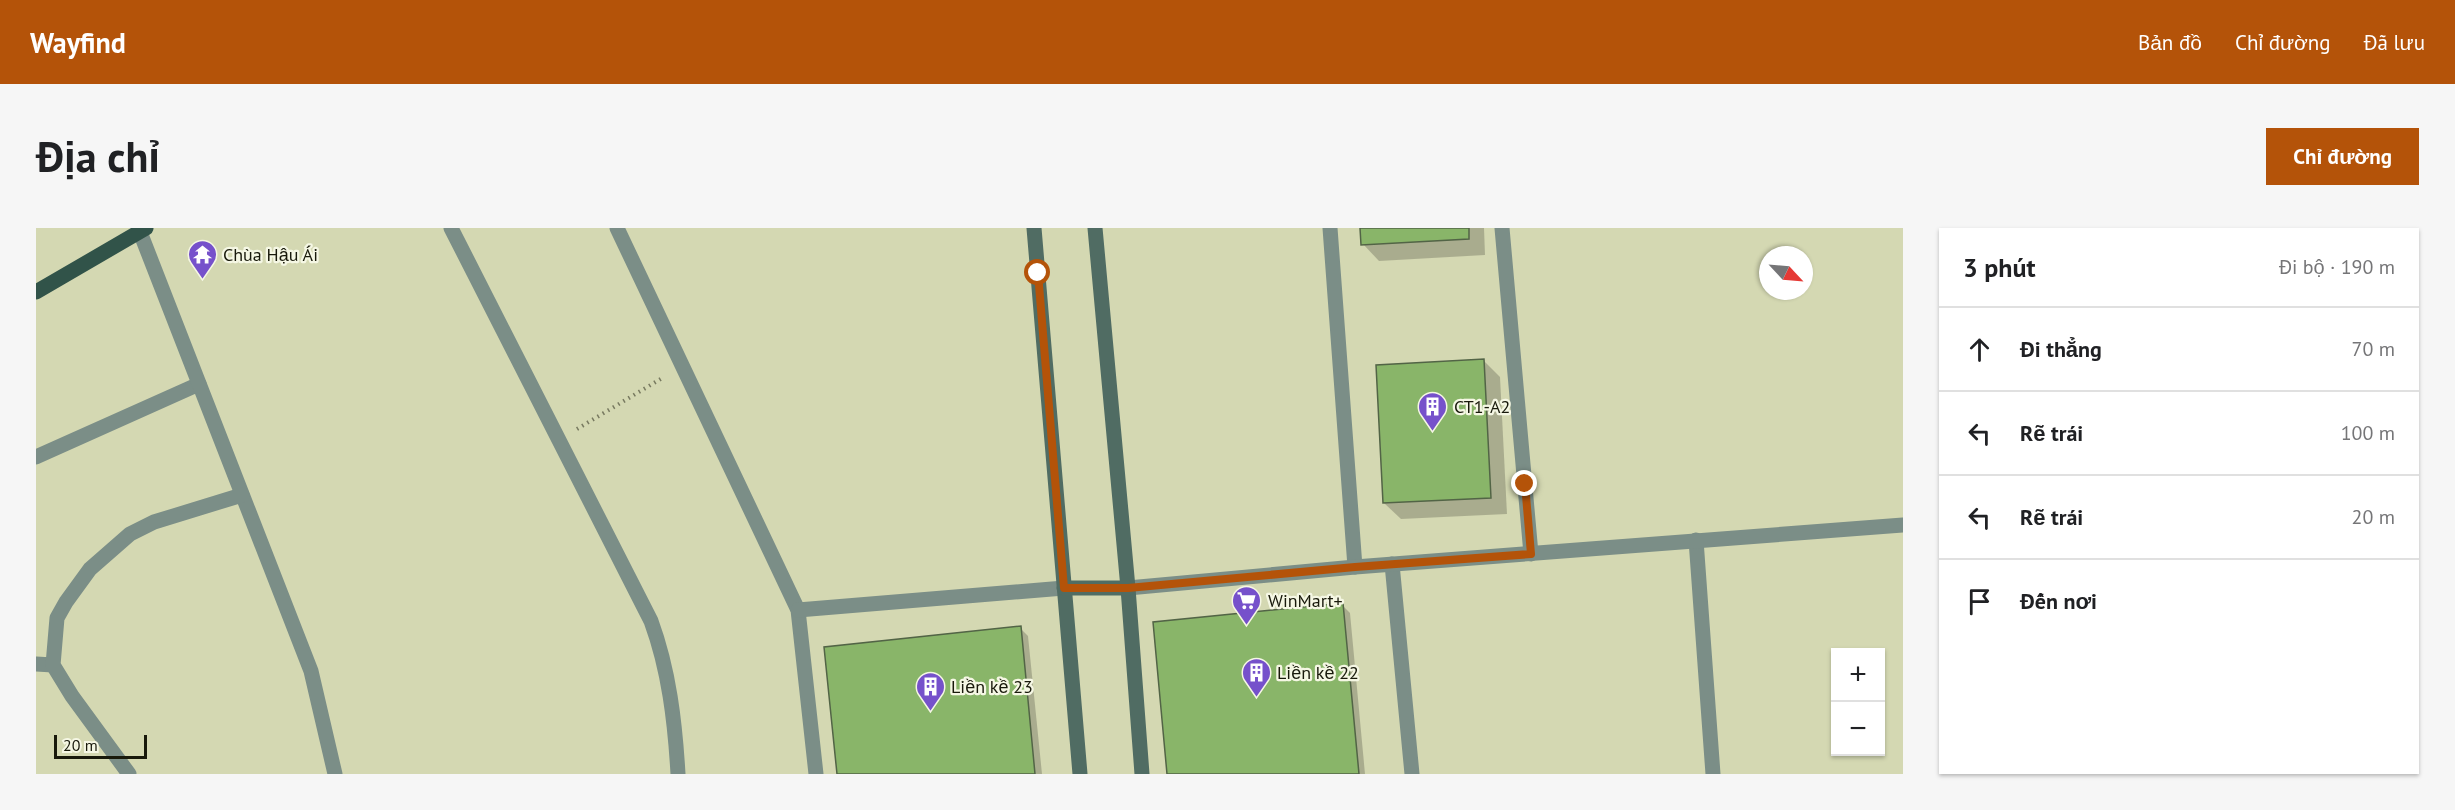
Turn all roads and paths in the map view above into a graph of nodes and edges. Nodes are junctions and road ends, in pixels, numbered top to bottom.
1 (451, 228) edge
2 (616, 228) edge
3 (1034, 228) edge
4 (1095, 228) edge
5 (1330, 228) edge
6 (1502, 228) edge
7 (143, 230) edge
8 (36, 292) edge
9 (682, 366) junction
10 (199, 384) junction
11 (558, 440) junction
12 (36, 457) edge
13 (242, 495) junction
14 (1903, 525) edge
15 (1696, 540) junction
16 (1531, 554) junction
17 (1392, 564) junction
18 (1355, 567) junction
19 (1064, 588) junction
20 (1128, 588) junction
21 (798, 610) junction
22 (36, 664) edge
23 (52, 665) junction
24 (129, 774) edge
25 (335, 774) edge
26 (678, 774) edge
27 (816, 774) edge
28 (1080, 774) edge
29 (1142, 774) edge
30 (1412, 774) edge
31 (1713, 774) edge

1 - 11 street
2 - 9 street
3 - 19 main road
4 - 20 main road
5 - 18 street
6 - 16 street
7 - 8 main road
7 - 10 street
9 - 11 path
9 - 21 street
10 - 12 street
10 - 13 street
11 - 26 street
13 - 23 street
13 - 25 street
14 - 15 street
15 - 16 street
15 - 31 street
16 - 17 street
17 - 18 street
17 - 30 street
18 - 20 street
19 - 20 main road
19 - 21 street
19 - 28 main road
20 - 29 main road
21 - 27 street
22 - 23 street
23 - 24 street

